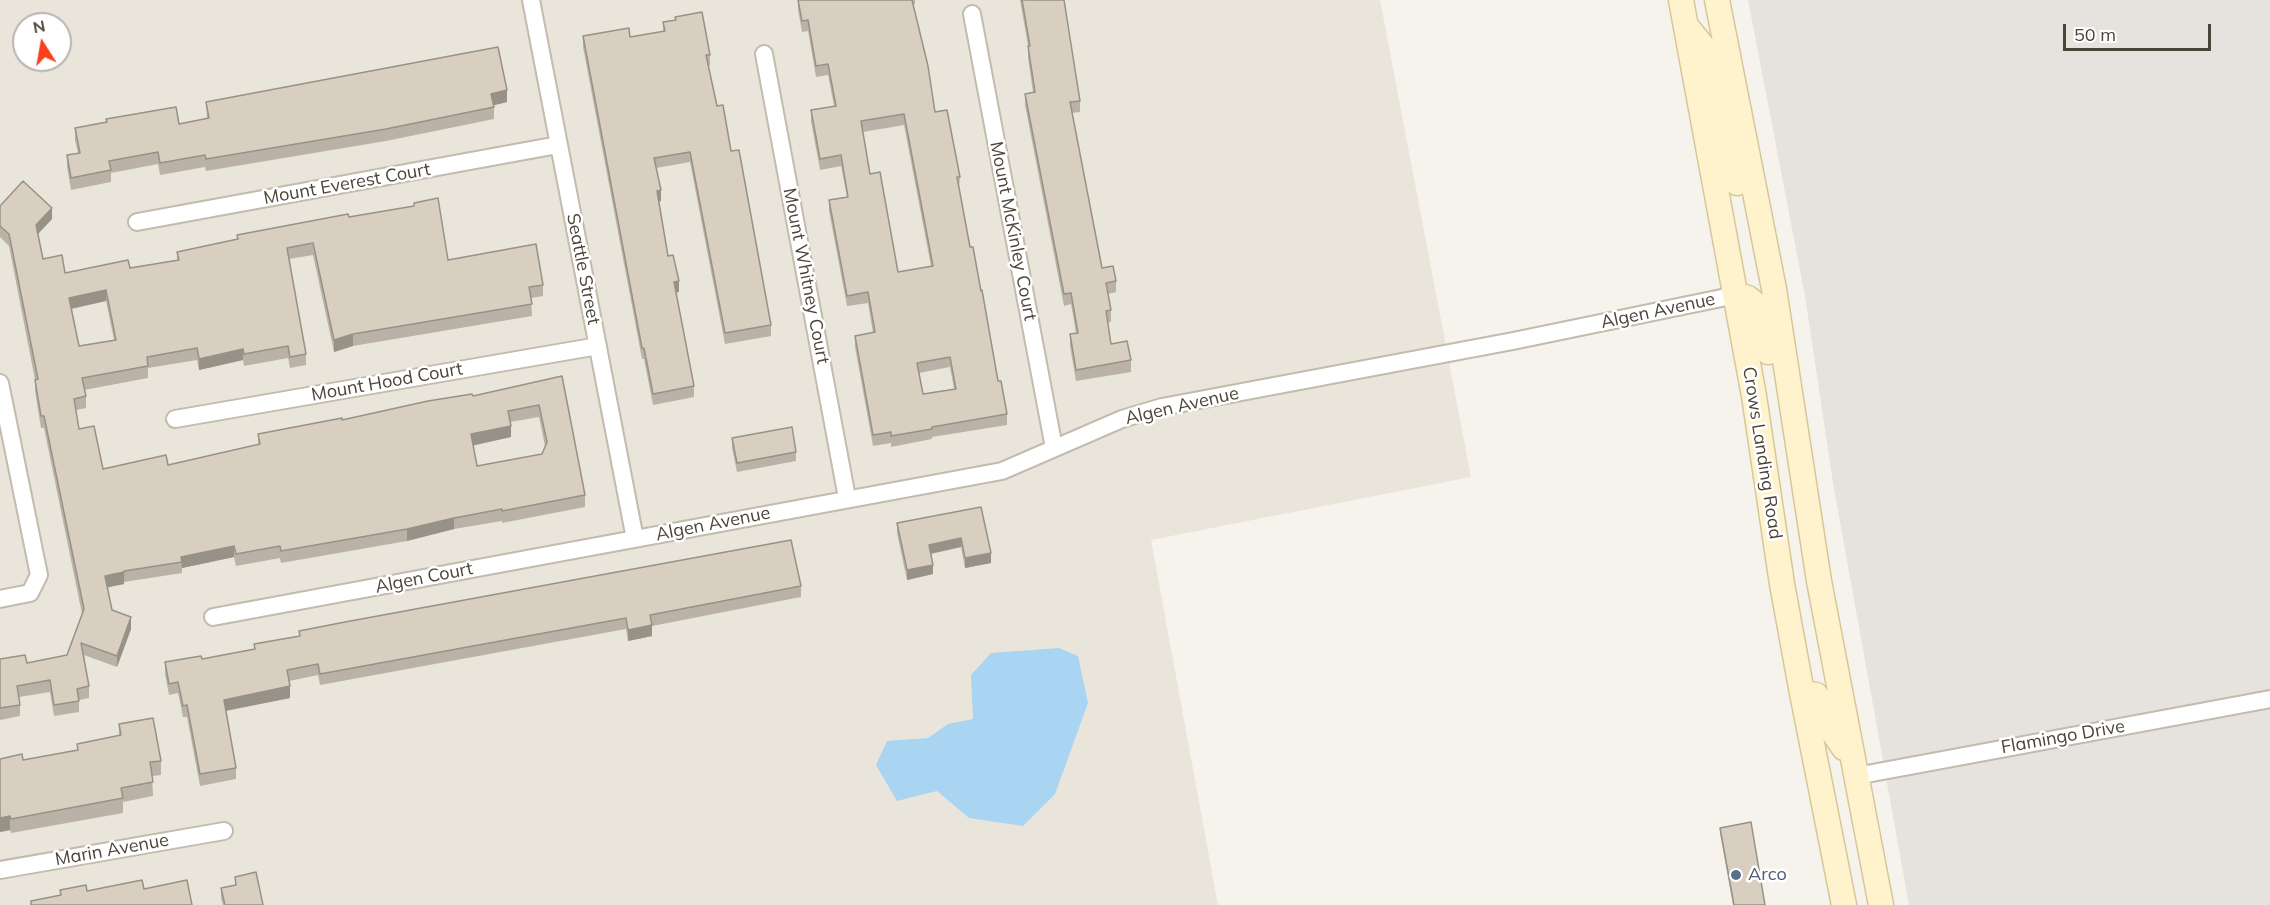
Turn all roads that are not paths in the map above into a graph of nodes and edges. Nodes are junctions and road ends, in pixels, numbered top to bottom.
1 (531, 0) edge
2 (1681, 0) edge
3 (1717, 0) edge
4 (972, 14) dead end
5 (1686, 25) junction
6 (764, 54) dead end
7 (558, 145) junction
8 (1759, 216) junction
9 (136, 222) dead end
10 (1736, 295) junction
11 (598, 346) junction
12 (0, 382) edge
13 (1793, 413) junction
14 (175, 419) dead end
15 (1054, 448) junction
16 (847, 498) junction
17 (635, 538) junction
18 (0, 599) edge
19 (213, 617) dead end
20 (1802, 693) junction
21 (2270, 699) edge
22 (1855, 769) junction
23 (224, 831) dead end
24 (0, 870) edge
25 (1845, 905) edge
26 (1881, 905) edge

1 - 7 street, Seattle Street
2 - 5 main road, Crows Landing Road
3 - 8 main road, Crows Landing Road
4 - 15 street, Mount McKinley Court
5 - 8 main road
5 - 10 main road, Crows Landing Road
6 - 16 street, Mount Whitney Court
7 - 9 street, Mount Everest Court
7 - 11 street, Seattle Street
8 - 13 main road, Crows Landing Road
10 - 13 main road
10 - 15 street, Algen Avenue
10 - 20 main road, Crows Landing Road
11 - 14 street, Mount Hood Court
11 - 17 street, Seattle Street
12 - 18 street
13 - 22 main road, Crows Landing Road
15 - 16 street, Algen Avenue
16 - 17 street, Algen Avenue
17 - 19 street, Algen Court
20 - 22 main road
20 - 25 main road, Crows Landing Road
21 - 22 street, Flamingo Drive
22 - 26 main road, Crows Landing Road
23 - 24 street, Marin Avenue

